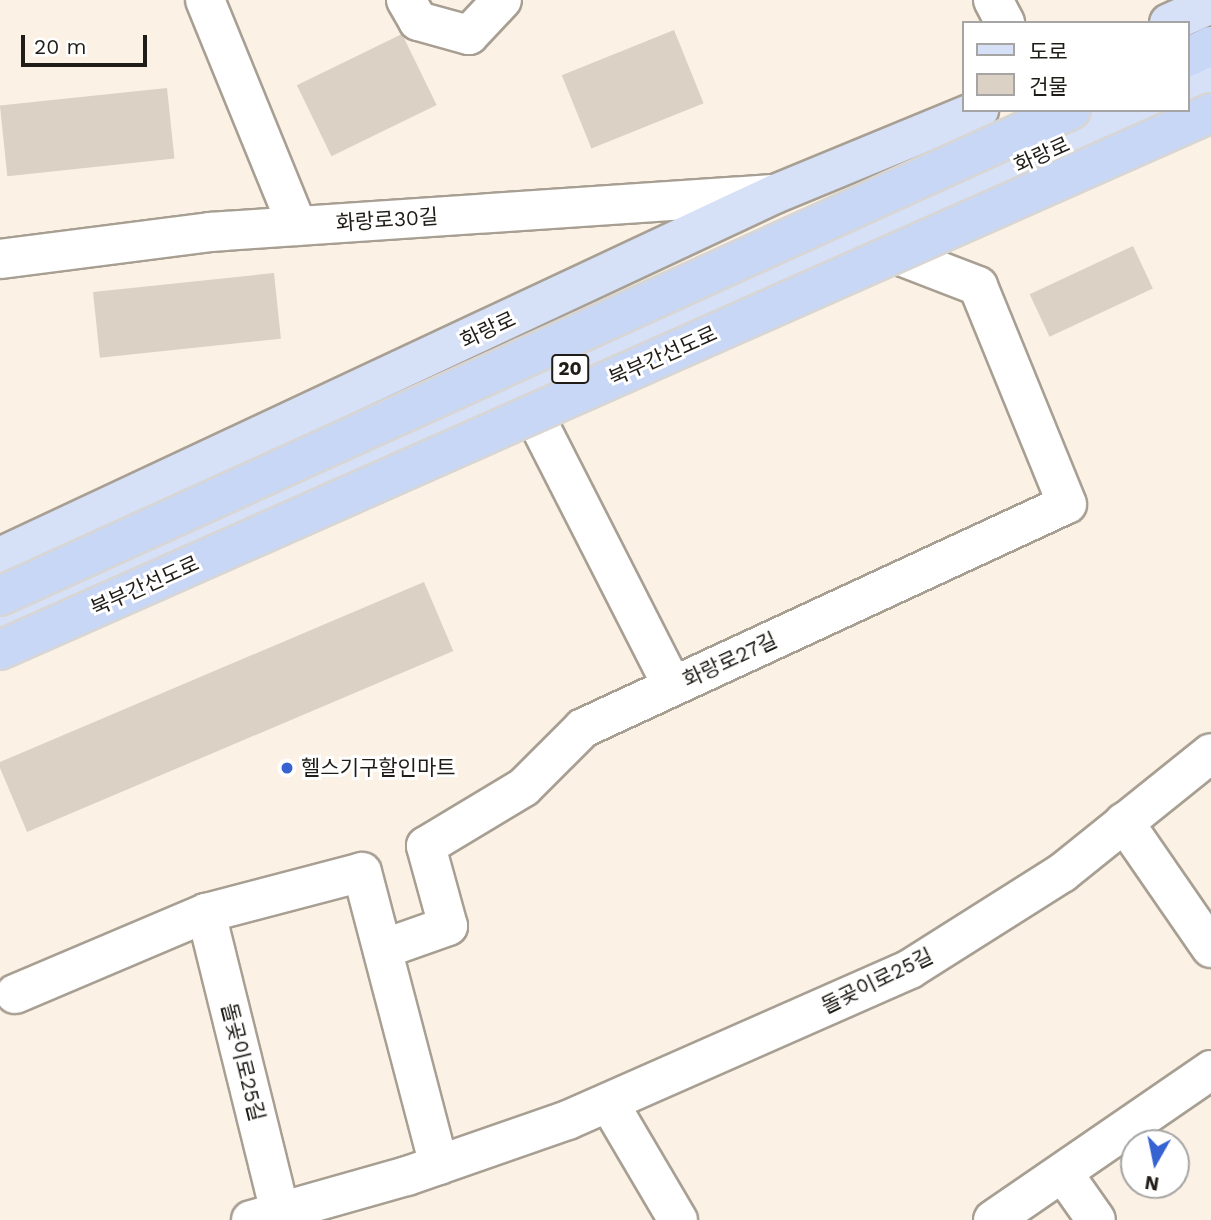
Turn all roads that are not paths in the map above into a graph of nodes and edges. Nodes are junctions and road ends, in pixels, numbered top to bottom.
1 (406, 0) edge
2 (502, 0) edge
3 (993, 0) edge
4 (209, 1) edge
5 (1211, 4) edge
6 (1004, 21) edge
7 (1173, 21) edge
8 (1211, 46) edge
9 (1190, 56) edge
10 (1211, 78) edge
11 (1190, 88) edge
12 (974, 112) edge
13 (1067, 112) edge
14 (1137, 112) edge
15 (1211, 113) edge
16 (775, 194) junction
17 (297, 226) junction
18 (857, 239) junction
19 (0, 259) edge
20 (522, 391) junction
21 (0, 557) edge
22 (0, 596) edge
23 (0, 628) edge
24 (0, 650) edge
25 (672, 686) junction
26 (1211, 753) edge
27 (1124, 822) junction
28 (206, 913) junction
29 (1211, 948) edge
30 (383, 949) junction
31 (15, 994) dead end
32 (1211, 1070) edge
33 (609, 1103) junction
34 (439, 1165) junction
35 (1063, 1172) junction
36 (337, 1209) edge
37 (265, 1216) edge
38 (678, 1220) edge
39 (993, 1220) edge
40 (1096, 1220) edge

1 - 2 street
3 - 6 street
4 - 17 street
5 - 7 main road
8 - 9 highway
10 - 11 main road
12 - 16 main road, 화랑로
13 - 22 highway, bridge
14 - 18 main road, 화랑로 / 20
15 - 24 highway, 북부간선도로, bridge
16 - 17 street, 화랑로30길
16 - 21 main road, 화랑로
17 - 19 street, 화랑로30길
18 - 20 main road, 화랑로 / 20
18 - 25 street, 화랑로27길
20 - 23 main road, 화랑로 / 20
20 - 25 street
25 - 30 street, 화랑로27길
26 - 27 street, 돌곶이로25길
27 - 29 street
27 - 33 street, 돌곶이로25길
28 - 30 street
28 - 31 street
28 - 37 street, 돌곶이로25길
30 - 34 street
32 - 35 street
33 - 34 street, 돌곶이로25길
33 - 38 street
34 - 36 street, 돌곶이로25길
35 - 39 street
35 - 40 street
36 - 37 street, 돌곶이로25길

